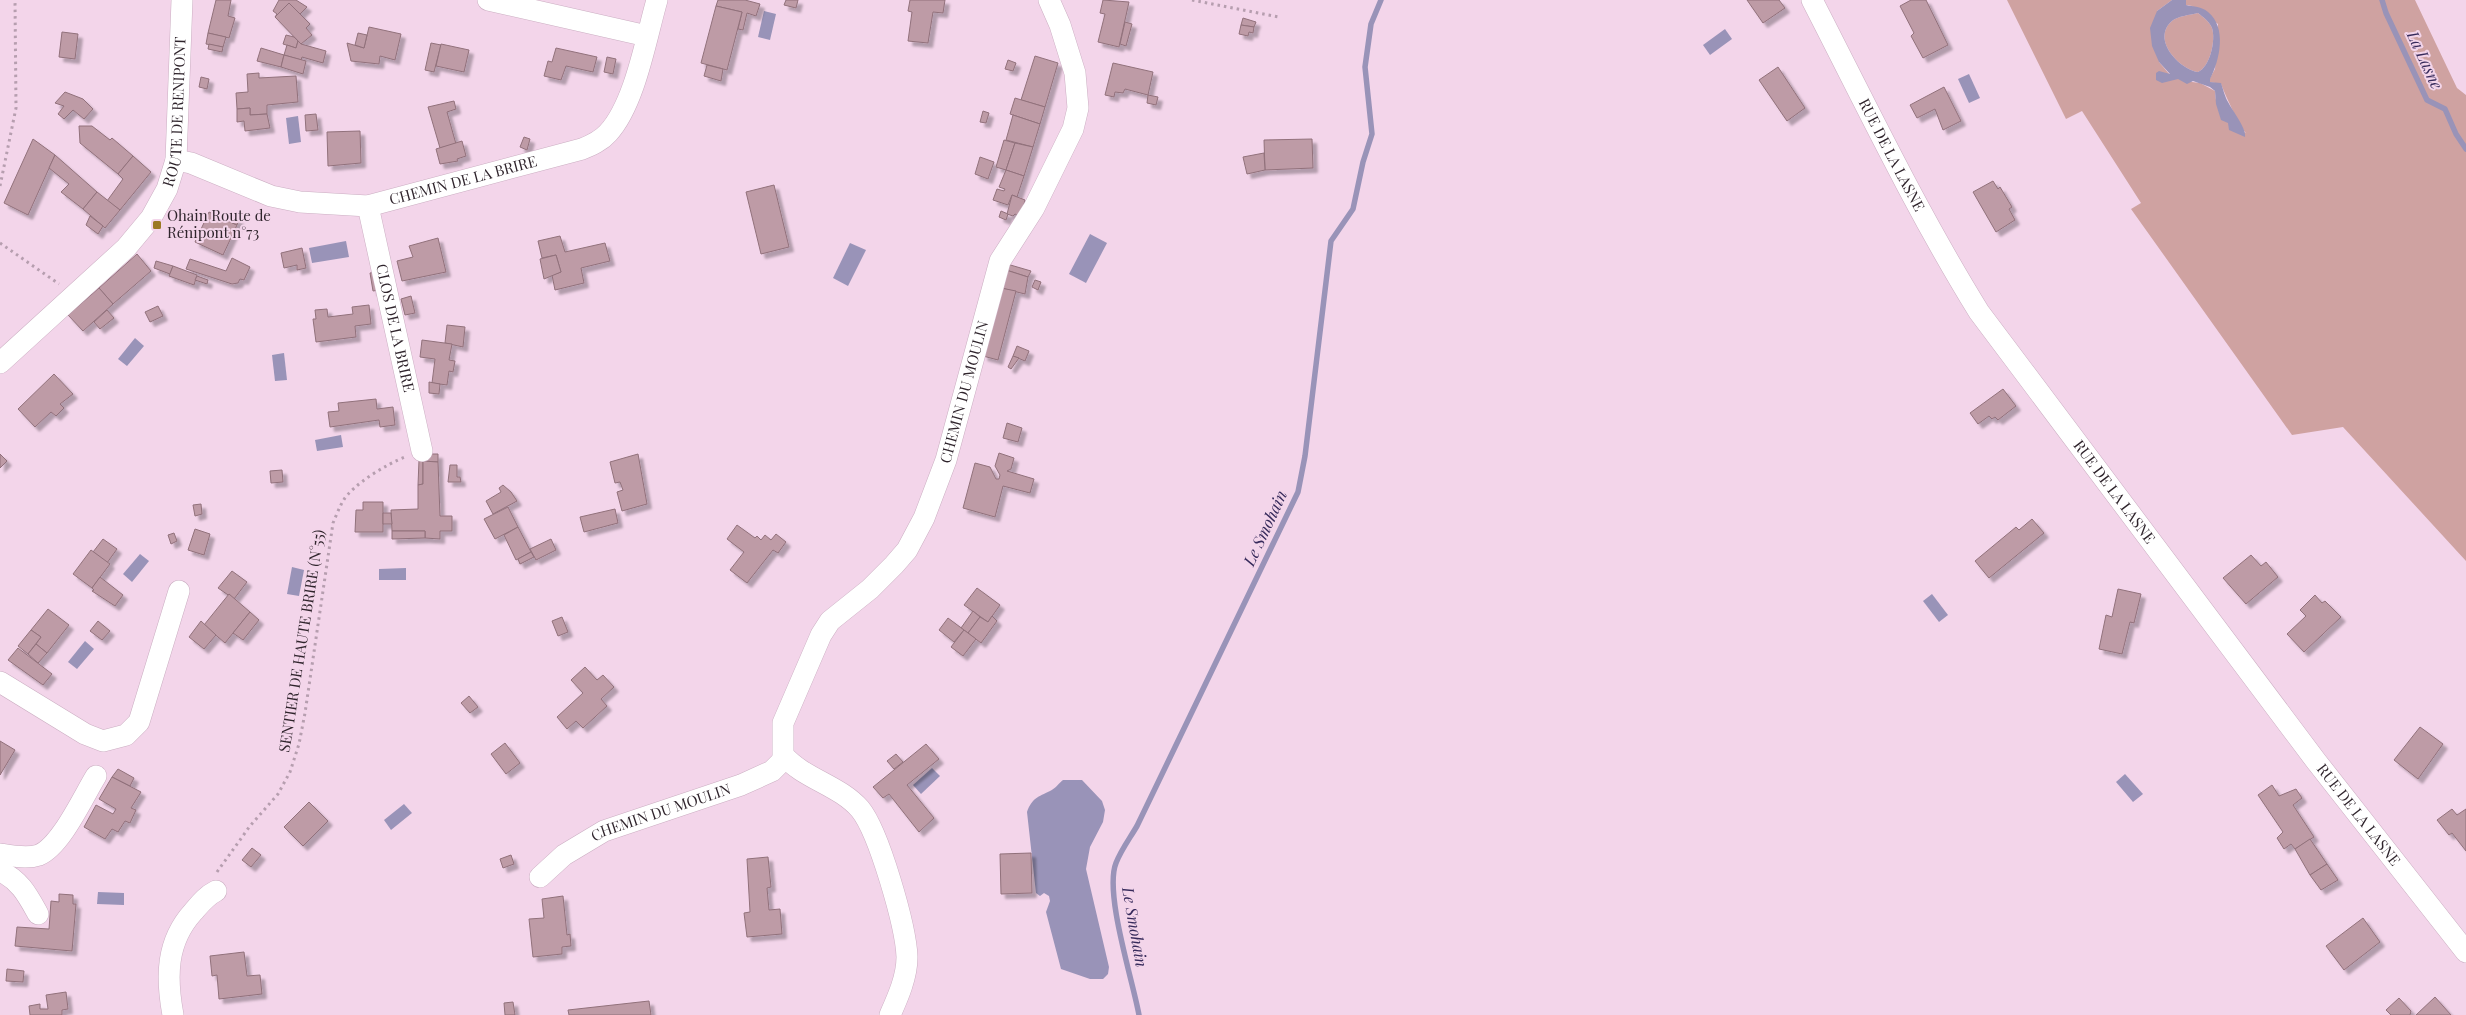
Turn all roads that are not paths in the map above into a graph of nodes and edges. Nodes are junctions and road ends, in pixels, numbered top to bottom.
1 (182, 0) edge
2 (488, 0) edge
3 (657, 0) edge
4 (1049, 0) edge
5 (1812, 0) edge
6 (647, 36) junction
7 (176, 160) junction
8 (368, 206) junction
9 (0, 363) edge
10 (422, 451) road end
11 (179, 591) dead end
12 (0, 682) edge
13 (786, 758) junction
14 (96, 776) dead end
15 (0, 854) edge
16 (0, 871) edge
17 (540, 876) dead end
18 (215, 882) road end
19 (38, 914) dead end
20 (2466, 952) edge
21 (173, 1015) edge
22 (890, 1015) edge

1 - 7 street, ROUTE DE RENIPONT
2 - 6 street
3 - 6 street, CHEMIN DE LA BRIRE
4 - 13 street, CHEMIN DU MOULIN
5 - 20 street, RUE DE LA LASNE
6 - 8 street, CHEMIN DE LA BRIRE
7 - 8 street, CHEMIN DE LA BRIRE
7 - 9 street, ROUTE DE RENIPONT
8 - 10 street, CLOS DE LA BRIRE
11 - 12 street
13 - 17 street, CHEMIN DU MOULIN
13 - 22 street
14 - 15 street
16 - 19 street
18 - 21 street

